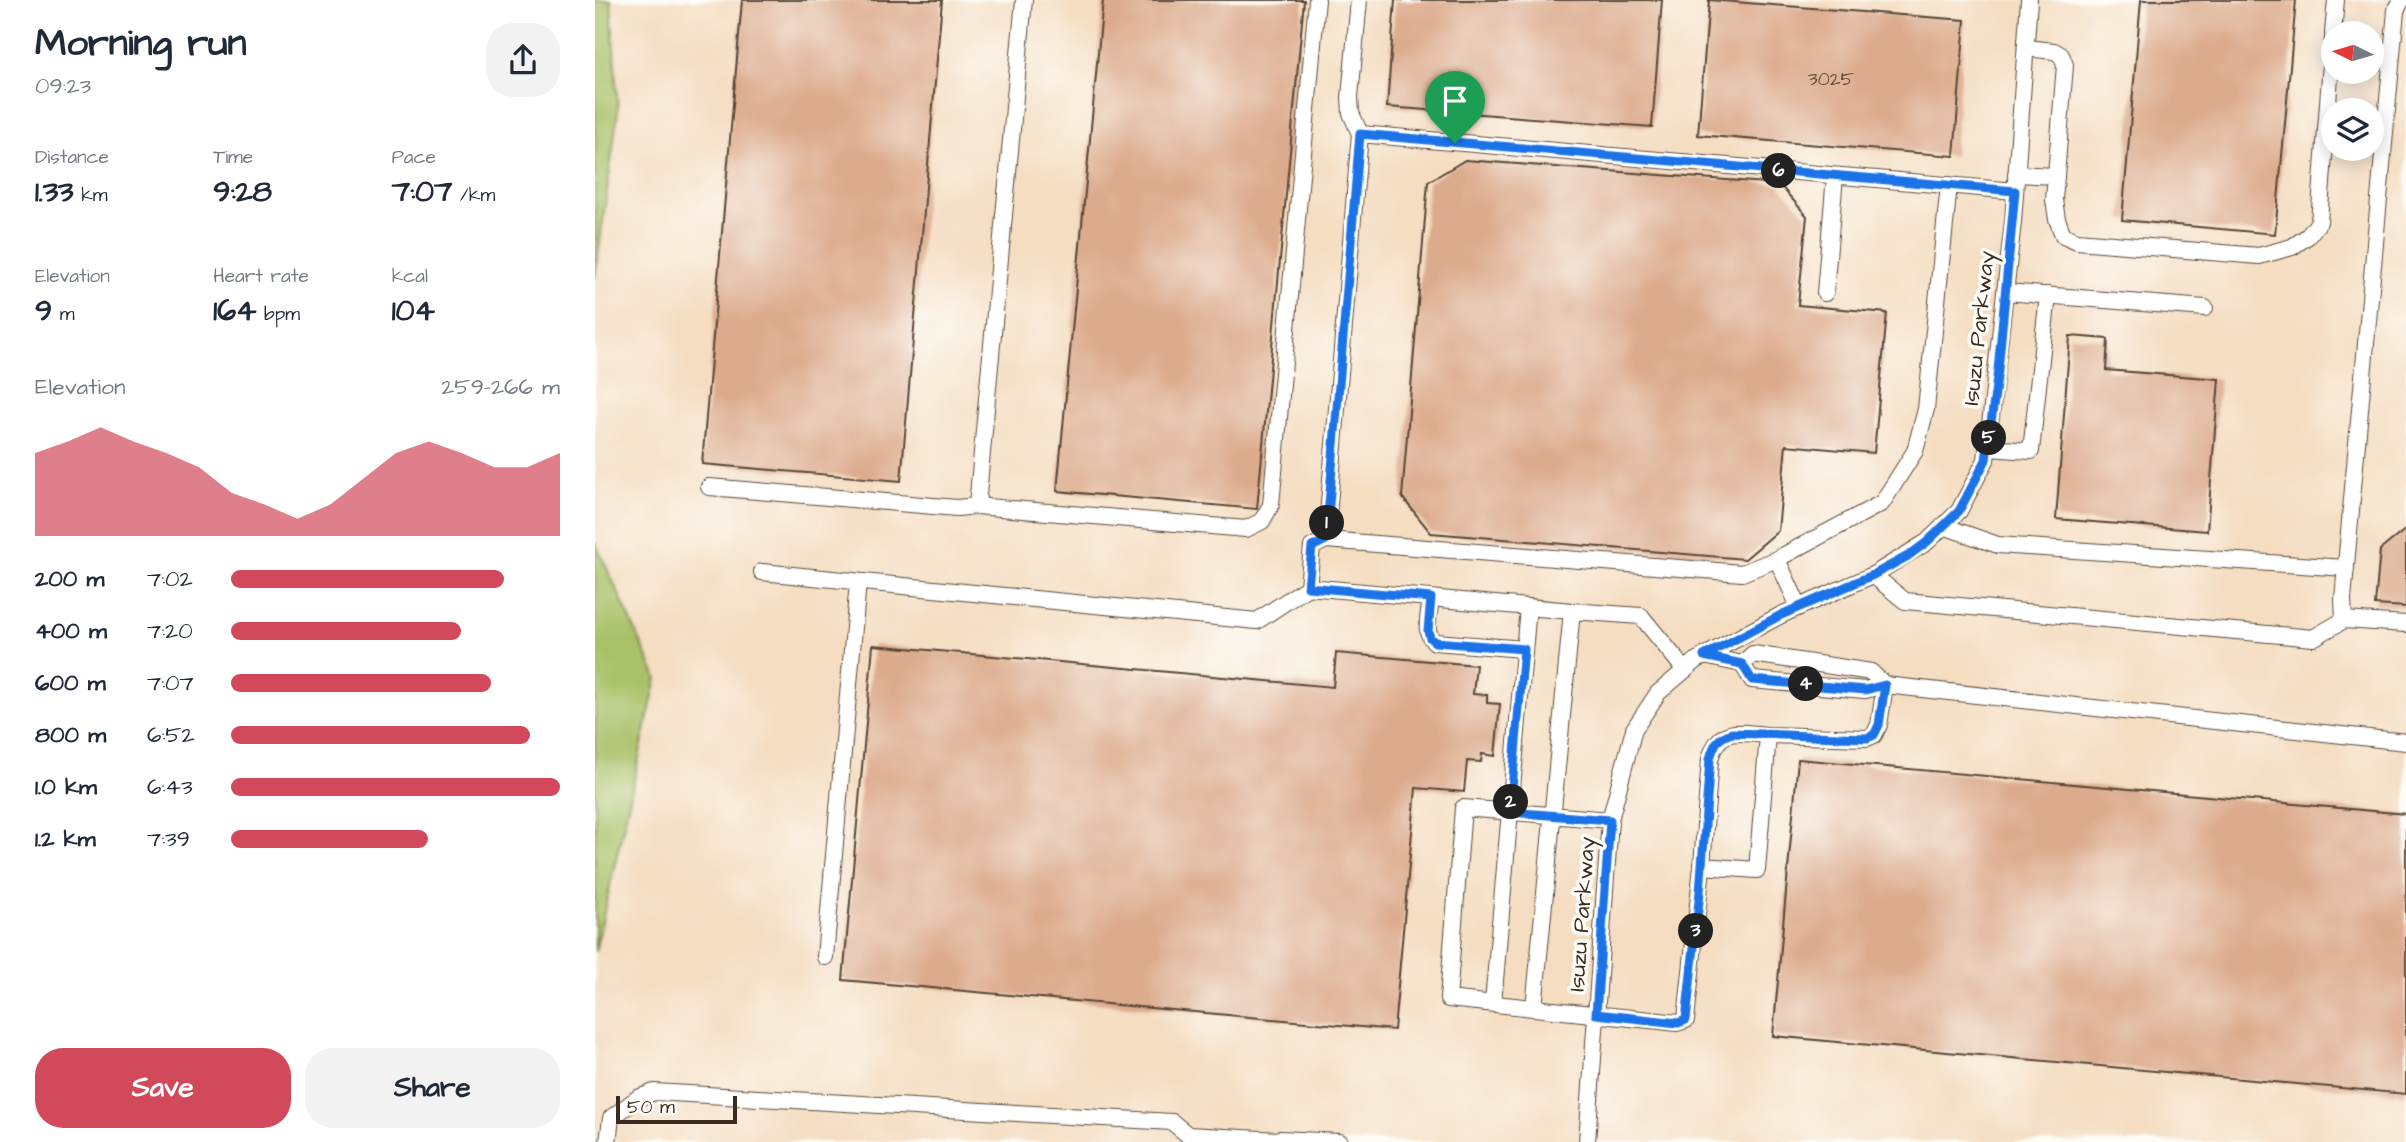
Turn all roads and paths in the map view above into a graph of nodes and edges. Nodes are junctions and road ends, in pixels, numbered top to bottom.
1 (1024, 0) edge
2 (1317, 0) edge
3 (1359, 0) edge
4 (2029, 0) edge
5 (2336, 0) edge
6 (2402, 0) edge
7 (2334, 21) edge
8 (2026, 48) junction
9 (2329, 84) edge
10 (1360, 134) junction
11 (2016, 174) junction
12 (1835, 176) junction
13 (2056, 176) junction
14 (1949, 186) junction
15 (2015, 191) junction
16 (2006, 292) junction
17 (1825, 293) dead end
18 (2048, 295) junction
19 (2205, 308) dead end
20 (1988, 448) junction
21 (709, 487) dead end
22 (977, 506) junction
23 (1944, 526) junction
24 (1326, 540) junction
25 (1777, 559) junction
26 (2346, 568) junction
27 (762, 572) dead end
28 (1873, 575) junction
29 (858, 582) junction
30 (1308, 587) junction
31 (1431, 598) junction
32 (1528, 607) junction
33 (1799, 607) junction
34 (1572, 611) junction
35 (2344, 620) junction
36 (2406, 624) edge
37 (1524, 649) junction
38 (1704, 656) junction
39 (1742, 664) junction
40 (1685, 670) junction
41 (1885, 685) junction
42 (1768, 735) junction
43 (2406, 742) edge
44 (1510, 812) junction
45 (1555, 816) junction
46 (1610, 820) junction
47 (1702, 866) junction
48 (825, 957) dead end
49 (1493, 1003) junction
50 (1534, 1008) junction
51 (1596, 1014) junction
52 (1279, 1141) edge
53 (608, 1142) edge
54 (1340, 1142) edge
55 (1587, 1142) edge

1 - 22 street
2 - 22 street
3 - 10 street
4 - 8 street, Isuzu Parkway
5 - 7 street
6 - 26 street
8 - 11 street, Isuzu Parkway
8 - 13 street
9 - 13 street
10 - 12 street
10 - 24 street
11 - 13 street
11 - 15 street, Isuzu Parkway
12 - 14 street
12 - 17 street
14 - 15 street
14 - 25 street
15 - 16 street, Isuzu Parkway
16 - 18 street
16 - 20 street, Isuzu Parkway
18 - 19 street
18 - 20 street
20 - 23 street, Isuzu Parkway
21 - 22 street
23 - 26 street
23 - 28 street, Isuzu Parkway
24 - 25 street
24 - 30 street
25 - 33 street
26 - 35 street
27 - 29 street
28 - 33 street, Isuzu Parkway
28 - 35 street
29 - 30 street
29 - 48 street
30 - 31 street
31 - 32 street
31 - 37 street
32 - 34 street
32 - 37 street
33 - 38 street, Isuzu Parkway
34 - 40 street
34 - 45 street
35 - 36 street
37 - 44 street
38 - 39 street
38 - 40 street, Isuzu Parkway
39 - 41 street
39 - 41 street
40 - 46 street, Isuzu Parkway
41 - 42 street
41 - 43 street
42 - 47 street
42 - 47 street
44 - 45 street
44 - 49 street
44 - 49 street
45 - 46 street
45 - 50 street
46 - 51 street, Isuzu Parkway
47 - 51 street
49 - 50 street
50 - 51 street
51 - 55 street, Isuzu Parkway
52 - 53 street
52 - 54 street

